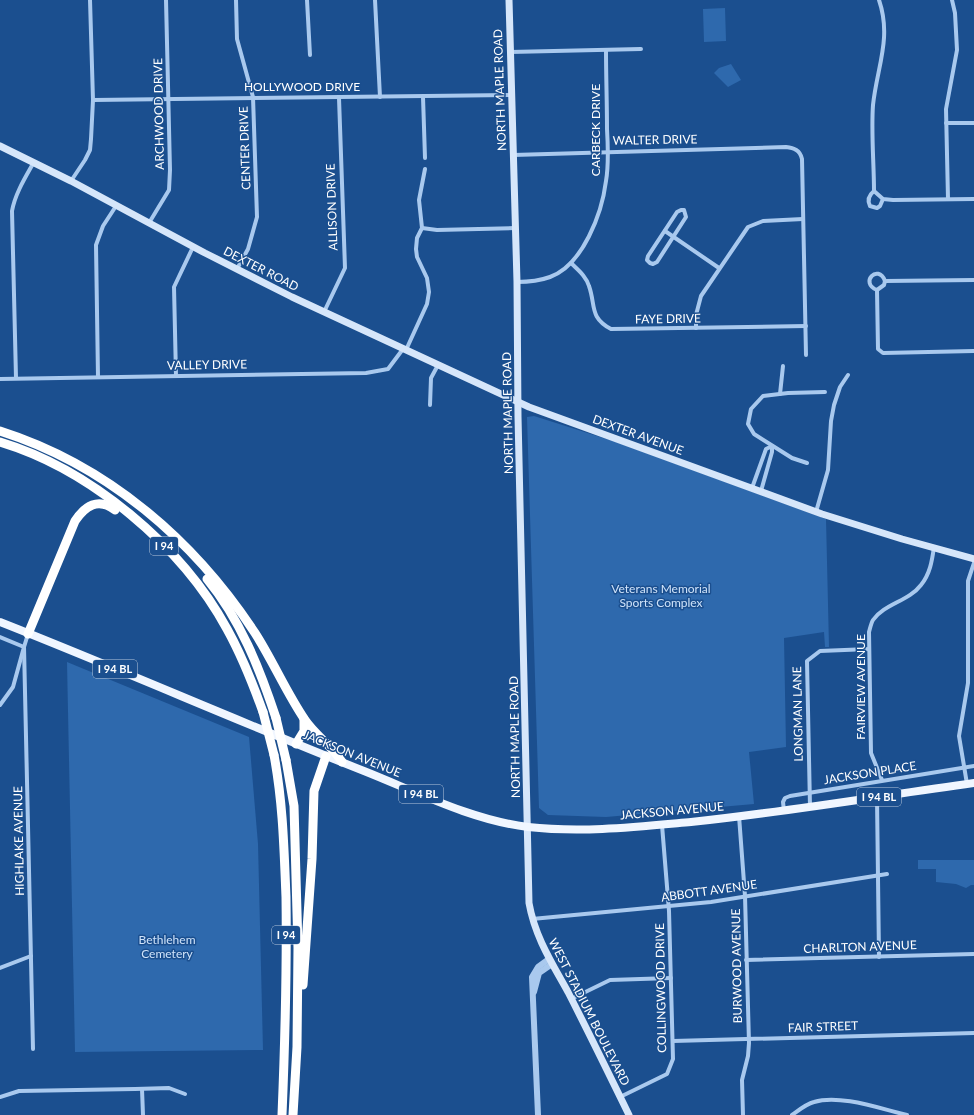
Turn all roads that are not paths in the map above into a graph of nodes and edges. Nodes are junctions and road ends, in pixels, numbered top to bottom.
1 (90, 0) edge
2 (166, 0) edge
3 (236, 0) edge
4 (306, 0) edge
5 (375, 0) edge
6 (509, 0) edge
7 (879, 0) edge
8 (952, 0) edge
9 (641, 49) dead end
10 (606, 50) junction
11 (510, 52) junction
12 (310, 55) dead end
13 (511, 95) junction
14 (253, 97) junction
15 (380, 97) junction
16 (423, 97) junction
17 (339, 98) junction
18 (93, 100) junction
19 (169, 100) junction
20 (946, 123) junction
21 (974, 123) edge
22 (0, 146) edge
23 (608, 152) junction
24 (513, 155) junction
25 (425, 158) dead end
26 (34, 162) junction
27 (425, 169) dead end
28 (71, 181) junction
29 (876, 193) junction
30 (883, 199) junction
31 (948, 199) junction
32 (974, 199) edge
33 (116, 206) junction
34 (803, 219) junction
35 (149, 222) junction
36 (422, 228) junction
37 (515, 228) junction
38 (665, 231) junction
39 (673, 237) junction
40 (193, 247) junction
41 (571, 263) junction
42 (719, 268) junction
43 (237, 269) junction
44 (974, 280) edge
45 (885, 281) junction
46 (517, 282) junction
47 (877, 290) junction
48 (324, 312) junction
49 (806, 326) junction
50 (696, 328) junction
51 (405, 350) junction
52 (974, 351) edge
53 (806, 355) dead end
54 (438, 365) junction
55 (783, 366) dead end
56 (848, 375) dead end
57 (176, 376) junction
58 (98, 377) junction
59 (16, 378) junction
60 (0, 379) edge
61 (825, 392) dead end
62 (780, 394) junction
63 (518, 402) junction
64 (430, 405) dead end
65 (0, 431) edge
66 (0, 442) edge
67 (772, 446) junction
68 (807, 463) dead end
69 (752, 488) junction
70 (761, 491) junction
71 (816, 512) junction
72 (148, 514) junction
73 (159, 541) junction
74 (934, 547) junction
75 (974, 559) edge
76 (974, 563) edge
77 (0, 622) edge
78 (28, 634) junction
79 (0, 637) edge
80 (24, 647) junction
81 (869, 649) junction
82 (0, 704) edge
83 (304, 719) junction
84 (296, 744) junction
85 (326, 756) junction
86 (342, 762) junction
87 (974, 766) edge
88 (963, 768) junction
89 (882, 780) junction
90 (970, 784) edge
91 (809, 793) junction
92 (877, 798) junction
93 (810, 808) junction
94 (784, 812) junction
95 (739, 816) junction
96 (662, 825) junction
97 (528, 827) junction
98 (888, 874) dead end
99 (879, 875) junction
100 (745, 896) junction
101 (669, 907) junction
102 (532, 919) junction
103 (974, 954) edge
104 (31, 956) junction
105 (879, 957) junction
106 (746, 960) junction
107 (551, 961) junction
108 (0, 968) edge
109 (671, 978) junction
110 (571, 999) junction
111 (297, 1028) junction
112 (974, 1033) edge
113 (748, 1039) junction
114 (673, 1041) junction
115 (33, 1050) dead end
116 (142, 1089) junction
117 (184, 1094) dead end
118 (0, 1097) edge
119 (620, 1097) junction
120 (143, 1115) edge
121 (282, 1115) edge
122 (293, 1115) edge
123 (538, 1115) edge
124 (629, 1115) edge
125 (743, 1115) edge
126 (792, 1115) edge
127 (907, 1115) edge

1 - 18 street
2 - 19 street, ARCHWOOD DRIVE
3 - 14 street, CENTER DRIVE
4 - 12 street
5 - 15 street
6 - 11 main road, NORTH MAPLE ROAD
7 - 29 street
8 - 20 street
9 - 10 street
10 - 11 street
10 - 23 street, CARBECK DRIVE
11 - 13 main road, NORTH MAPLE ROAD
13 - 16 street, HOLLYWOOD DRIVE
13 - 24 main road, NORTH MAPLE ROAD
14 - 17 street, HOLLYWOOD DRIVE
14 - 19 street, HOLLYWOOD DRIVE
14 - 43 street, CENTER DRIVE
15 - 16 street, HOLLYWOOD DRIVE
15 - 17 street, HOLLYWOOD DRIVE
16 - 25 street
17 - 48 street, ALLISON DRIVE
18 - 19 street, HOLLYWOOD DRIVE
18 - 28 street
19 - 35 street, ARCHWOOD DRIVE
20 - 21 street
20 - 31 street
22 - 26 main road, DEXTER ROAD
23 - 24 street, WALTER DRIVE
23 - 34 street, WALTER DRIVE
23 - 41 street, CARBECK DRIVE
24 - 37 main road, NORTH MAPLE ROAD
26 - 28 main road, DEXTER ROAD
26 - 59 street
27 - 36 street
28 - 33 main road, DEXTER ROAD
29 - 30 street
29 - 30 street
30 - 31 street
31 - 32 street
33 - 35 main road, DEXTER ROAD
33 - 58 street
34 - 42 street
34 - 49 street
35 - 40 main road, DEXTER ROAD
36 - 37 street
36 - 51 street
37 - 46 main road, NORTH MAPLE ROAD
38 - 39 street
38 - 39 street
38 - 39 street
39 - 42 street
40 - 43 main road, DEXTER ROAD
40 - 57 street
41 - 46 street, CARBECK DRIVE
41 - 50 street, FAYE DRIVE
42 - 50 street
43 - 48 main road, DEXTER ROAD
44 - 45 street
45 - 47 street
45 - 47 street
46 - 63 main road, NORTH MAPLE ROAD
47 - 52 street
48 - 51 main road, DEXTER ROAD
49 - 50 street, FAYE DRIVE
49 - 53 street
51 - 54 main road, DEXTER ROAD
51 - 57 street, VALLEY DRIVE
54 - 63 main road, DEXTER ROAD
54 - 64 street
55 - 62 street
56 - 71 street
57 - 58 street, VALLEY DRIVE
58 - 59 street, VALLEY DRIVE
59 - 60 street, VALLEY DRIVE
61 - 62 street
62 - 67 street
63 - 69 main road, DEXTER AVENUE
63 - 97 main road, NORTH MAPLE ROAD
65 - 72 highway, I 94
66 - 73 highway, I 94
67 - 68 street
67 - 69 street
67 - 70 street
69 - 70 main road, DEXTER AVENUE
70 - 71 main road, DEXTER AVENUE
71 - 74 main road, DEXTER AVENUE
72 - 83 highway
72 - 111 highway, I 94, bridge
73 - 78 highway
73 - 121 highway, I 94, bridge
74 - 75 main road, DEXTER AVENUE
74 - 81 street, FAIRVIEW AVENUE
76 - 88 street
77 - 78 main road, JACKSON AVENUE / I 94 BL
78 - 80 street, HIGHLAKE AVENUE
78 - 84 main road, JACKSON AVENUE / I 94 BL
79 - 80 street
80 - 82 street
80 - 104 street, HIGHLAKE AVENUE
81 - 89 street, FAIRVIEW AVENUE
81 - 91 street, LONGMAN LANE
83 - 84 highway
83 - 86 highway
84 - 85 main road, JACKSON AVENUE / I 94 BL
85 - 86 main road, JACKSON AVENUE / I 94 BL
85 - 111 highway
86 - 97 main road, JACKSON AVENUE / I 94 BL
87 - 88 street, JACKSON PLACE
88 - 89 street, JACKSON PLACE
88 - 90 street
89 - 91 street, JACKSON PLACE
90 - 92 main road, JACKSON AVENUE / I 94 BL
91 - 93 street, LONGMAN LANE
91 - 94 street, JACKSON PLACE
92 - 93 main road, JACKSON AVENUE / I 94 BL
92 - 99 street
93 - 94 main road, JACKSON AVENUE / I 94 BL
94 - 95 main road, JACKSON AVENUE / I 94 BL
95 - 96 main road, JACKSON AVENUE / I 94 BL
95 - 100 street, BURWOOD AVENUE
96 - 97 main road, JACKSON AVENUE / I 94 BL
96 - 101 street, COLLINGWOOD DRIVE
97 - 102 main road, NORTH MAPLE ROAD
98 - 99 street, ABBOTT AVENUE
99 - 100 street, ABBOTT AVENUE
99 - 105 street
100 - 101 street, ABBOTT AVENUE
100 - 106 street, BURWOOD AVENUE
101 - 102 street, ABBOTT AVENUE
101 - 109 street, COLLINGWOOD DRIVE
102 - 107 main road, WEST STADIUM BOULEVARD
103 - 105 street, CHARLTON AVENUE
104 - 108 street
104 - 115 street, HIGHLAKE AVENUE
105 - 106 street, CHARLTON AVENUE
106 - 113 street, BURWOOD AVENUE
107 - 110 main road, WEST STADIUM BOULEVARD
107 - 123 street
109 - 110 street
109 - 114 street, COLLINGWOOD DRIVE
110 - 119 main road, WEST STADIUM BOULEVARD
111 - 122 highway, I 94
112 - 113 street, FAIR STREET
113 - 114 street, FAIR STREET
113 - 125 street, BURWOOD AVENUE
114 - 119 street, COLLINGWOOD DRIVE
116 - 117 street
116 - 118 street
116 - 120 street
119 - 124 main road, WEST STADIUM BOULEVARD
126 - 127 street

